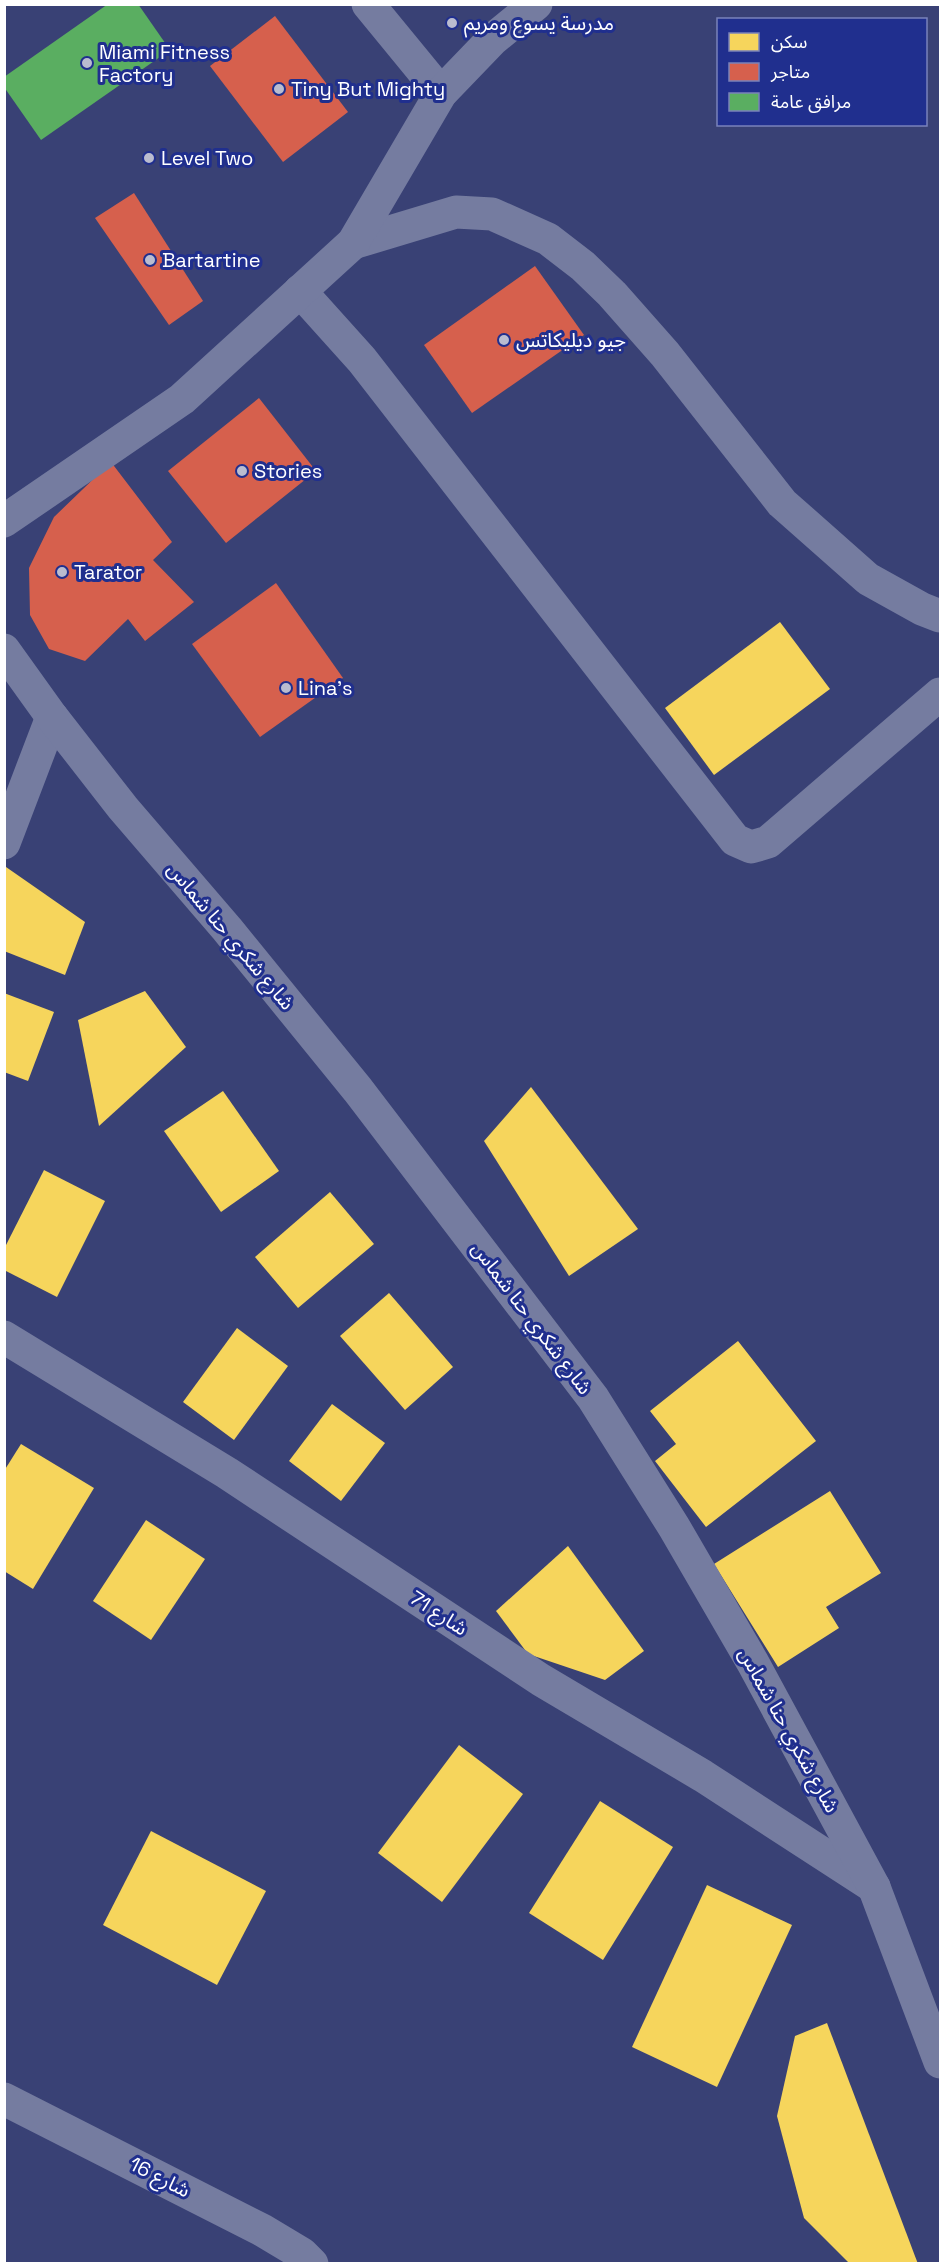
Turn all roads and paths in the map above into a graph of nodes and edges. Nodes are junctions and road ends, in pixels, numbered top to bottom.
1 (368, 4) edge
2 (536, 4) edge
3 (441, 93) junction
4 (353, 243) junction
5 (300, 291) junction
6 (4, 521) edge
7 (940, 616) edge
8 (4, 650) edge
9 (940, 694) edge
10 (52, 717) junction
11 (4, 843) edge
12 (4, 1337) edge
13 (874, 1887) junction
14 (940, 2062) edge
15 (4, 2099) edge
16 (312, 2264) edge

1 - 3 street
2 - 3 street
3 - 4 street
4 - 5 street
4 - 7 street
5 - 6 street
5 - 9 street
8 - 10 street, شارع شكري حنا شماس
10 - 11 street
10 - 13 street, شارع شكري حنا شماس
12 - 13 street, شارع 71
13 - 14 street, شارع شكري حنا شماس
15 - 16 street, شارع 16

